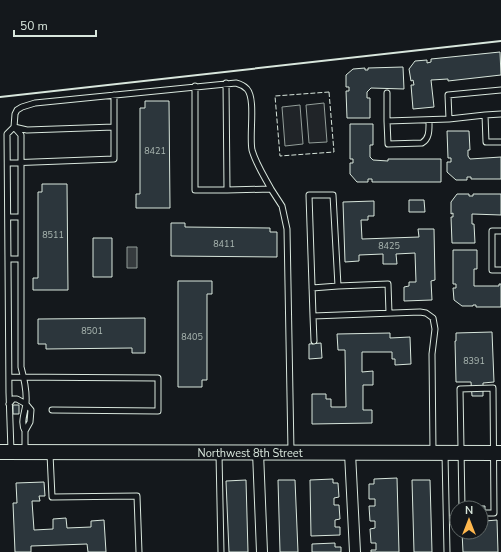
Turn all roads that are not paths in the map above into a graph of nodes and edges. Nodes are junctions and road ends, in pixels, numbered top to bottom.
1 (226, 83) junction
2 (195, 86) junction
3 (501, 90) edge
4 (387, 93) dead end
5 (114, 95) junction
6 (501, 114) edge
7 (485, 116) junction
8 (449, 119) junction
9 (429, 121) junction
10 (387, 122) junction
11 (14, 127) junction
12 (114, 127) junction
13 (501, 142) edge
14 (8, 162) junction
15 (21, 162) junction
16 (271, 189) junction
17 (227, 190) junction
18 (8, 217) junction
19 (21, 217) junction
20 (501, 231) edge
21 (8, 259) junction
22 (21, 259) junction
23 (501, 270) edge
24 (338, 286) junction
25 (312, 288) junction
26 (389, 313) junction
27 (313, 316) junction
28 (314, 341) dead end
29 (9, 377) junction
30 (24, 377) junction
31 (9, 404) junction
32 (26, 404) junction
33 (52, 410) dead end
34 (5, 452) edge
35 (25, 452) junction
36 (50, 452) junction
37 (258, 452) junction
38 (219, 453) junction
39 (291, 453) junction
40 (350, 453) junction
41 (439, 453) junction
42 (462, 453) junction
43 (497, 453) edge
44 (462, 500) edge
45 (489, 513) edge
46 (139, 552) edge
47 (221, 552) edge
48 (262, 552) edge
49 (355, 552) edge
50 (447, 552) edge

1 - 2 lane
1 - 16 lane
1 - 17 lane
2 - 5 lane
2 - 17 lane
3 - 8 lane
4 - 10 lane
5 - 11 lane
5 - 12 lane
6 - 7 lane
7 - 8 lane
7 - 13 lane
8 - 9 lane
9 - 10 lane
9 - 10 lane
11 - 12 lane
11 - 14 lane
11 - 15 lane
12 - 15 lane
14 - 15 lane
14 - 18 lane
15 - 19 lane
16 - 17 lane
16 - 39 lane
18 - 19 lane
18 - 21 lane
19 - 22 lane
20 - 23 lane
21 - 22 lane
21 - 29 lane
22 - 30 lane
24 - 25 lane
24 - 25 lane
24 - 26 lane
25 - 27 lane
26 - 27 lane
26 - 41 lane
27 - 28 lane
29 - 30 lane
29 - 31 lane
30 - 32 lane
30 - 33 lane
31 - 32 lane
31 - 34 lane
32 - 35 lane
34 - 35 street, Northwest 8th Street
35 - 36 street, Northwest 8th Street
36 - 38 street, Northwest 8th Street
36 - 46 lane
37 - 38 street, Northwest 8th Street
37 - 39 street, Northwest 8th Street
37 - 48 street
38 - 47 lane
39 - 40 street, Northwest 8th Street
40 - 41 street, Northwest 8th Street
40 - 49 street
41 - 42 street, Northwest 8th Street
41 - 50 lane
42 - 43 street, Northwest 8th Street
42 - 43 lane
42 - 44 lane
43 - 45 lane

